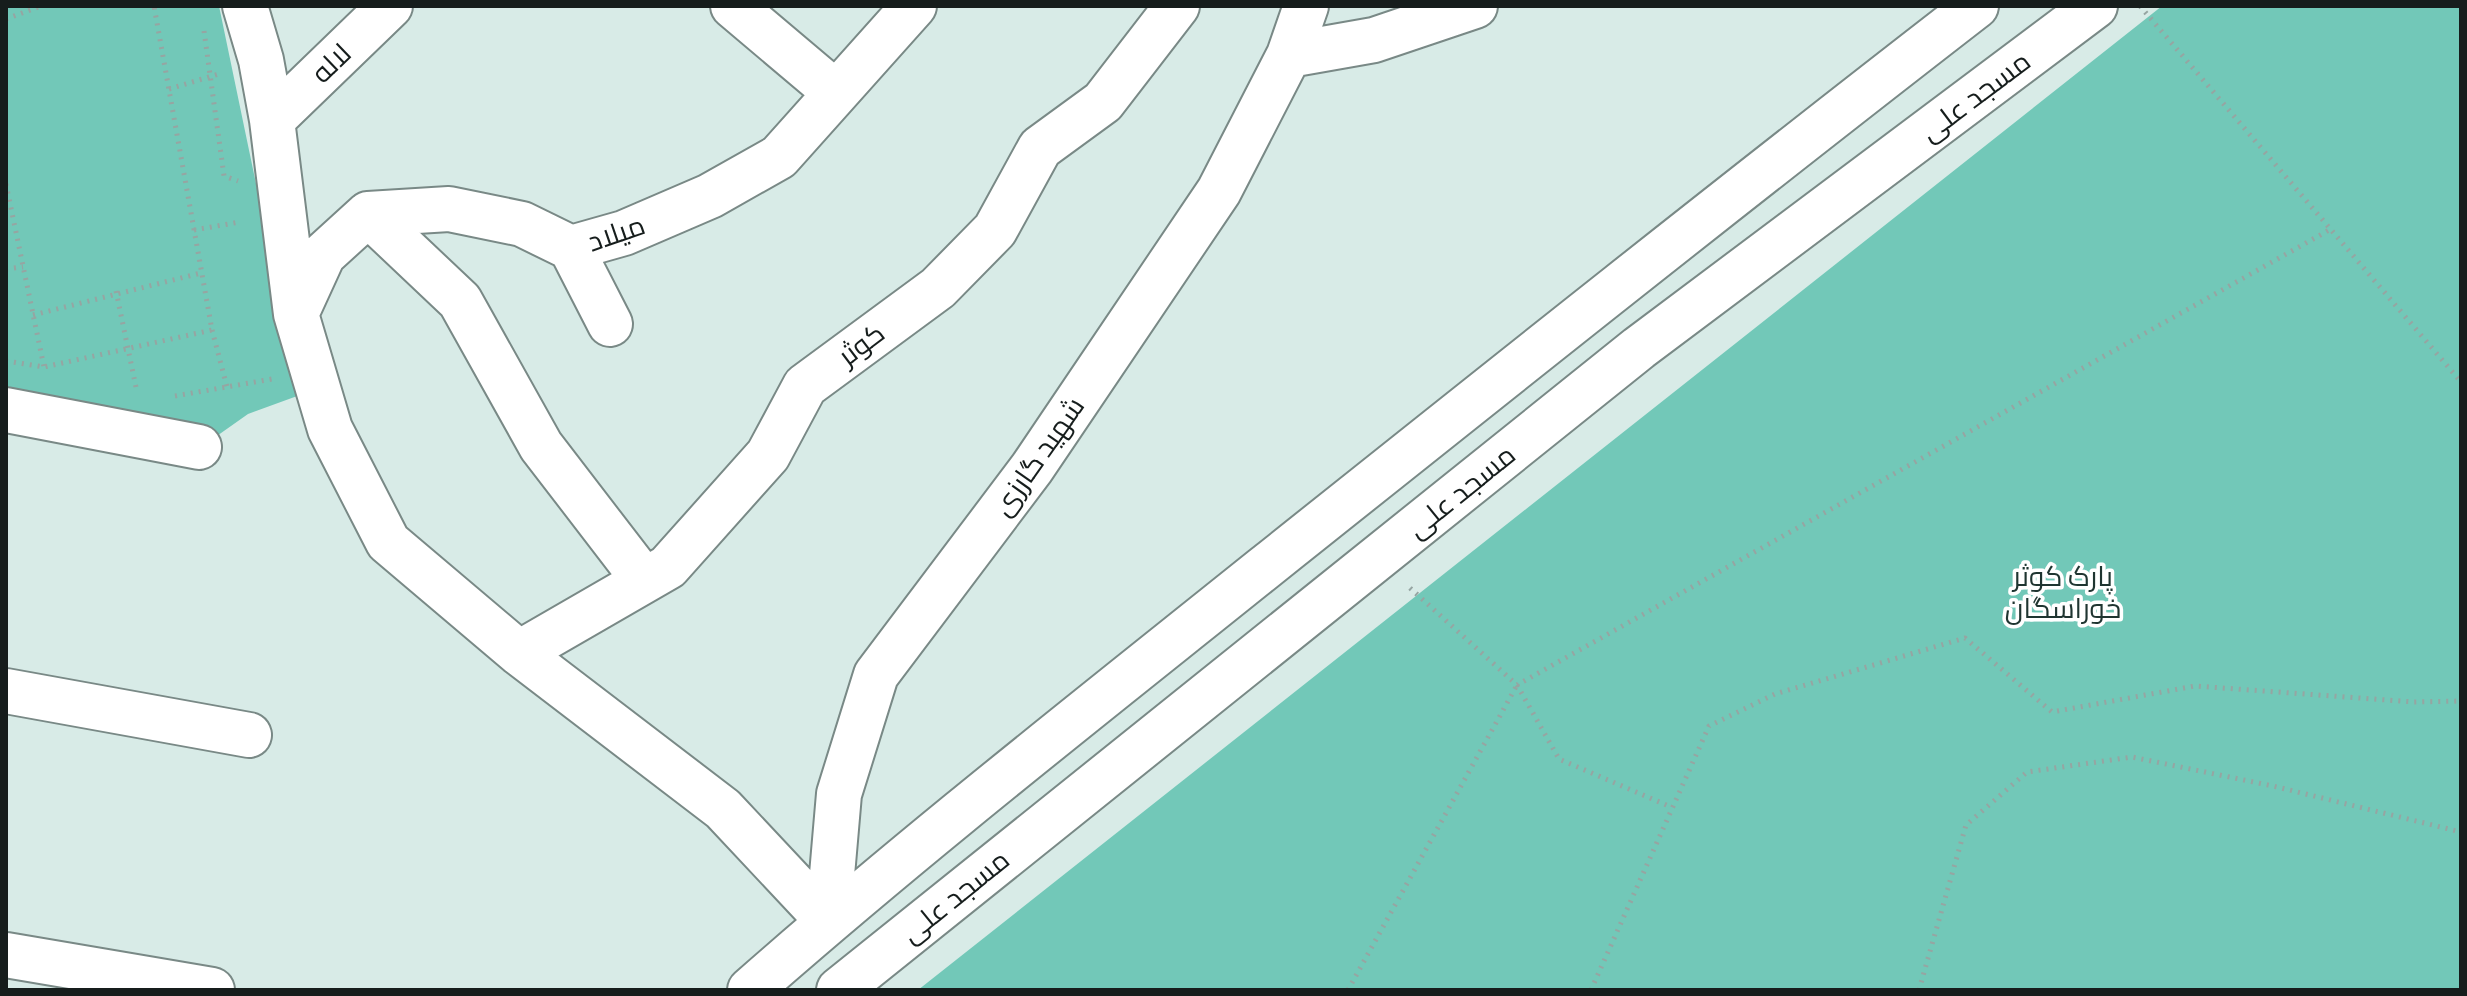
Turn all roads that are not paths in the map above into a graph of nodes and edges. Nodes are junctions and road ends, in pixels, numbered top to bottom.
1 (245, 6) edge
2 (390, 6) edge
3 (733, 6) edge
4 (914, 6) edge
5 (1177, 6) edge
6 (1306, 6) edge
7 (1475, 6) edge
8 (1976, 6) edge
9 (2095, 6) edge
10 (1289, 55) junction
11 (836, 93) junction
12 (272, 120) junction
13 (368, 214) junction
14 (571, 248) junction
15 (1597, 303) junction
16 (296, 314) junction
17 (610, 324) dead end
18 (1639, 348) junction
19 (6, 410) edge
20 (199, 447) dead end
21 (644, 580) junction
22 (519, 653) junction
23 (6, 691) edge
24 (249, 735) dead end
25 (828, 921) junction
26 (6, 955) edge
27 (212, 990) edge
28 (750, 990) edge
29 (839, 990) edge

1 - 12 street
2 - 12 street, لاله
3 - 11 street
4 - 11 street, میلاد
5 - 21 street, کوثر
6 - 10 street, شهید گارزی
7 - 10 street
8 - 15 street
9 - 18 street, مسجد علی
10 - 25 street, شهید گارزی
11 - 14 street, میلاد
12 - 16 street
13 - 14 street, میلاد
13 - 16 street
13 - 21 street
14 - 17 street
15 - 18 street
15 - 25 street
16 - 22 street
18 - 29 street, مسجد علی
19 - 20 street
21 - 22 street, کوثر
22 - 25 street
23 - 24 street
25 - 28 street
26 - 27 street

